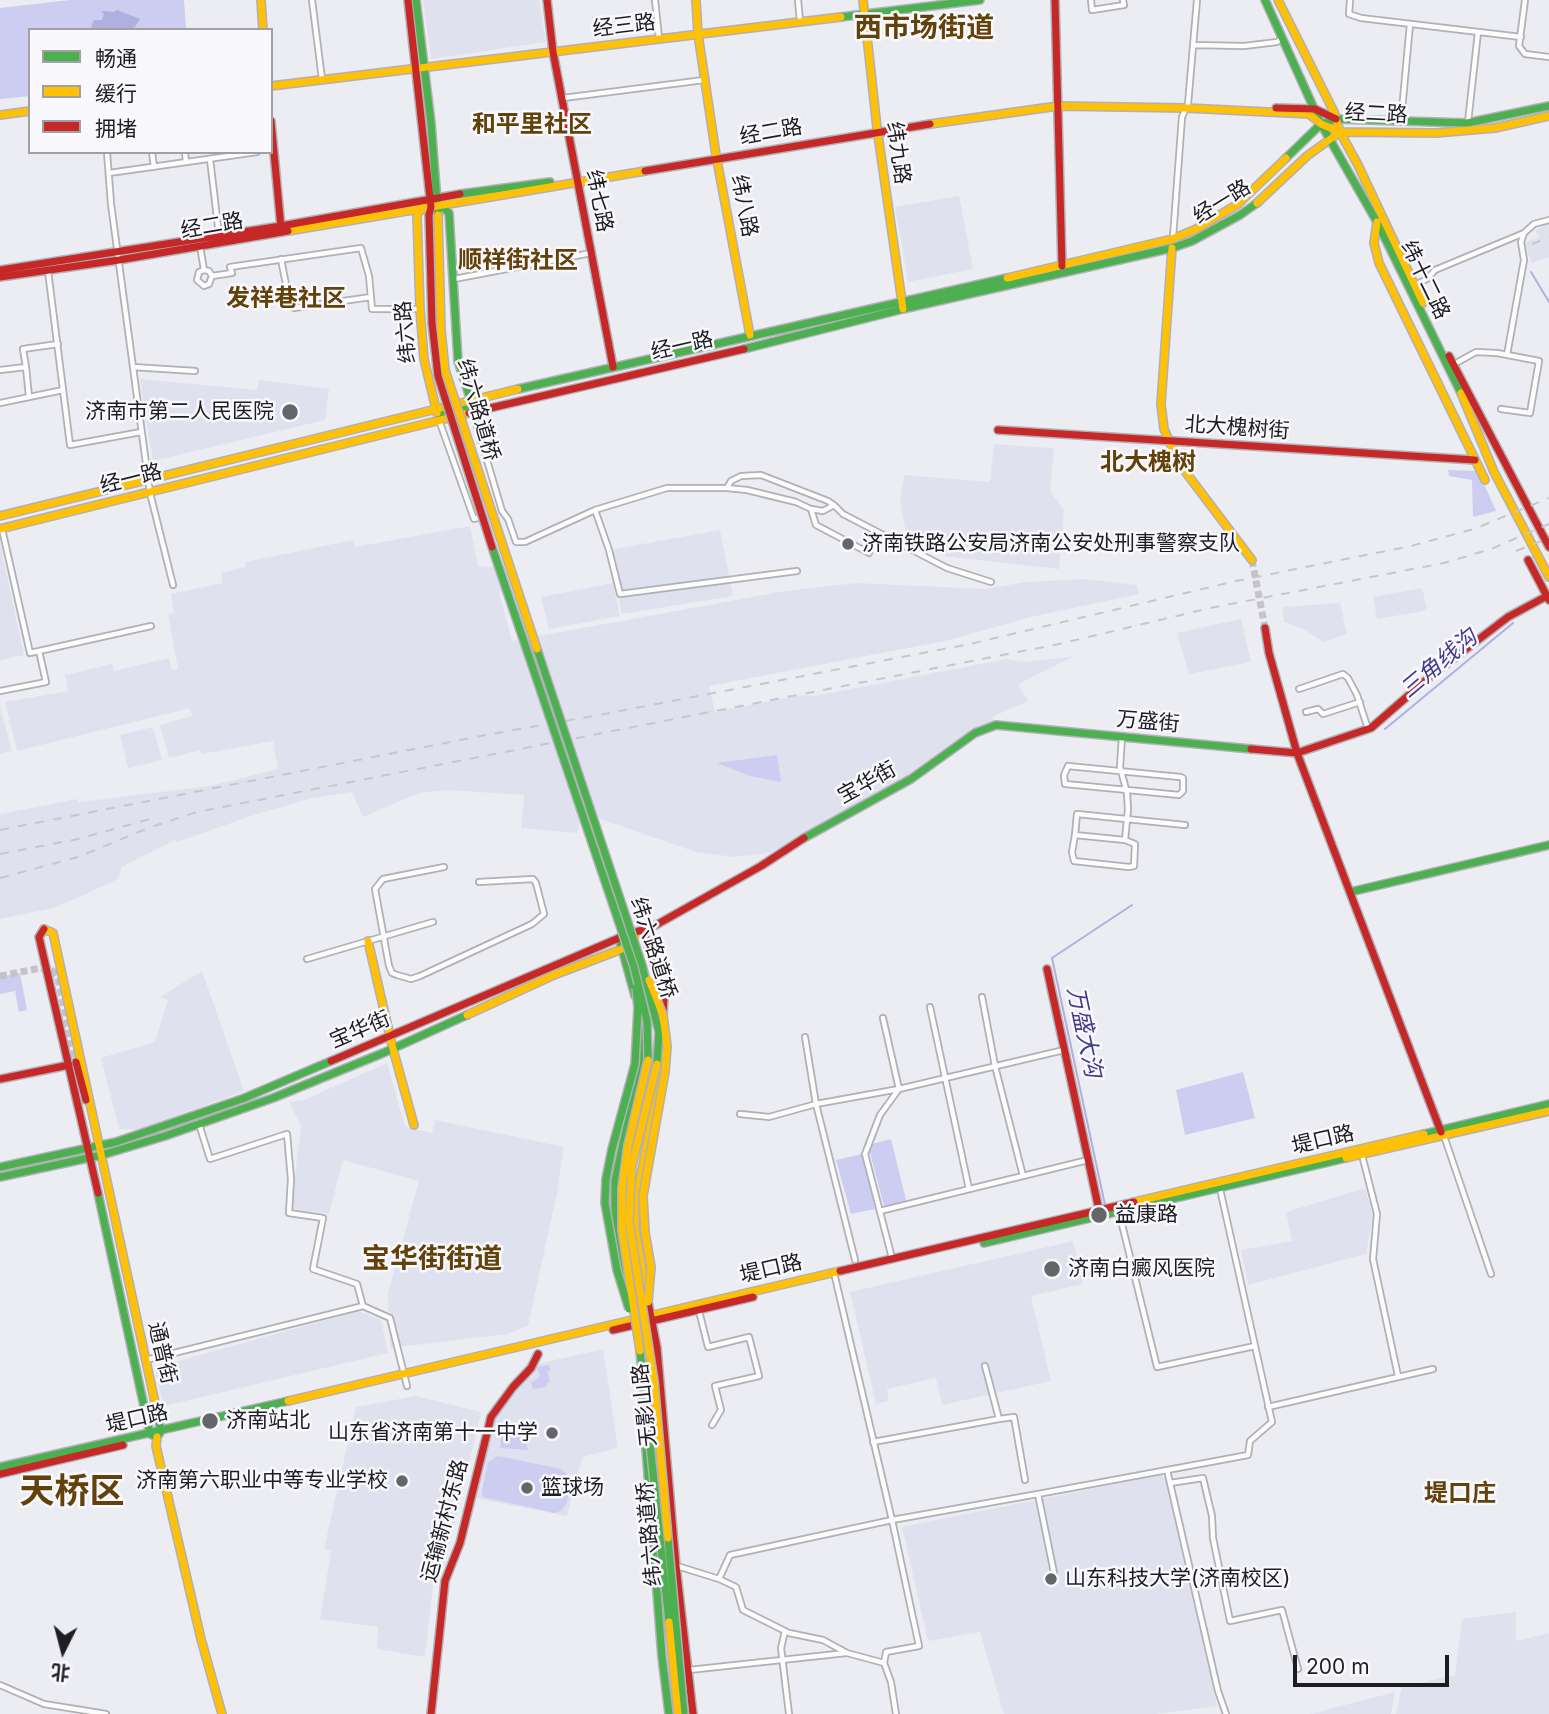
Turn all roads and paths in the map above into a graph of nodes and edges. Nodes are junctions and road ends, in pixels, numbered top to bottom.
1 (261, 0) edge
2 (313, 0) edge
3 (408, 0) edge
4 (416, 0) edge
5 (547, 0) edge
6 (655, 0) edge
7 (696, 0) edge
8 (798, 0) edge
9 (863, 0) edge
10 (980, 0) edge
11 (1055, 0) edge
12 (1091, 0) edge
13 (1123, 0) edge
14 (1197, 0) edge
15 (1265, 0) edge
16 (1278, 0) edge
17 (1350, 0) edge
18 (1525, 0) edge
19 (951, 2) edge
20 (864, 13) junction
21 (800, 21) junction
22 (1410, 24) junction
23 (263, 28) edge
24 (1478, 32) junction
25 (698, 34) junction
26 (1521, 37) junction
27 (1284, 38) junction
28 (659, 39) junction
29 (1194, 45) junction
30 (553, 52) junction
31 (1549, 57) edge
32 (420, 69) junction
33 (322, 80) junction
34 (704, 80) junction
35 (273, 86) edge
36 (562, 99) junction
37 (1058, 104) junction
38 (1187, 106) junction
39 (1549, 106) edge
40 (1315, 109) junction
41 (28, 111) edge
42 (0, 115) edge
43 (1549, 116) edge
44 (1336, 119) junction
45 (1401, 121) junction
46 (1467, 123) junction
47 (1321, 124) junction
48 (877, 130) junction
49 (1340, 132) junction
50 (1329, 138) junction
51 (273, 150) edge
52 (107, 154) edge
53 (152, 154) edge
54 (185, 154) edge
55 (244, 154) edge
56 (717, 157) junction
57 (210, 159) junction
58 (186, 162) junction
59 (154, 167) junction
60 (108, 173) junction
61 (577, 180) junction
62 (433, 207) junction
63 (1549, 220) edge
64 (1377, 222) junction
65 (282, 229) junction
66 (1524, 233) junction
67 (219, 235) junction
68 (1172, 239) junction
69 (199, 242) junction
70 (1172, 248) junction
71 (591, 253) junction
72 (118, 256) junction
73 (281, 259) junction
74 (1062, 266) junction
75 (0, 270) edge
76 (48, 270) junction
77 (204, 270) junction
78 (212, 276) junction
79 (0, 277) edge
80 (453, 279) junction
81 (1415, 285) junction
82 (371, 297) junction
83 (901, 300) junction
84 (420, 309) junction
85 (903, 309) junction
86 (750, 335) junction
87 (58, 344) junction
88 (1507, 355) junction
89 (1458, 362) dead end
90 (26, 367) junction
91 (133, 367) junction
92 (613, 367) junction
93 (0, 370) edge
94 (195, 371) dead end
95 (63, 390) junction
96 (29, 397) junction
97 (471, 401) junction
98 (0, 403) edge
99 (436, 408) junction
100 (1501, 410) dead end
101 (473, 413) junction
102 (439, 420) junction
103 (998, 430) dead end
104 (141, 432) junction
105 (1168, 441) junction
106 (1475, 460) junction
107 (148, 479) junction
108 (1485, 480) dead end
109 (727, 488) junction
110 (150, 493) junction
111 (834, 505) junction
112 (811, 509) junction
113 (595, 510) junction
114 (502, 511) junction
115 (0, 516) edge
116 (1, 528) edge
117 (1549, 547) edge
118 (869, 553) dead end
119 (1252, 560) tunnel mouth
120 (1528, 560) dead end
121 (797, 570) dead end
122 (1549, 577) edge
123 (991, 582) dead end
124 (173, 585) dead end
125 (1548, 598) edge
126 (151, 626) dead end
127 (1265, 628) tunnel mouth
128 (39, 652) junction
129 (1299, 689) dead end
130 (0, 691) edge
131 (1360, 702) junction
132 (1306, 712) dead end
133 (996, 725) joint
134 (1368, 729) junction
135 (1122, 737) junction
136 (1297, 753) junction
137 (1121, 771) junction
138 (1126, 790) junction
139 (1127, 819) junction
140 (1185, 825) dead end
141 (1075, 835) junction
142 (1125, 840) junction
143 (1549, 845) edge
144 (444, 867) dead end
145 (479, 882) dead end
146 (1350, 892) junction
147 (433, 922) dead end
148 (643, 930) junction
149 (383, 937) junction
150 (619, 938) junction
151 (368, 942) junction
152 (622, 948) junction
153 (307, 959) dead end
154 (638, 966) junction
155 (1047, 969) dead end
156 (982, 997) dead end
157 (930, 1007) dead end
158 (883, 1018) dead end
159 (390, 1037) junction
160 (805, 1037) dead end
161 (393, 1049) junction
162 (1064, 1050) junction
163 (72, 1064) junction
164 (995, 1066) junction
165 (0, 1079) edge
166 (944, 1079) junction
167 (899, 1090) junction
168 (816, 1104) junction
169 (1549, 1104) edge
170 (1549, 1111) edge
171 (740, 1114) dead end
172 (199, 1125) junction
173 (414, 1125) dead end
174 (97, 1131) junction
175 (1441, 1133) junction
176 (100, 1146) junction
177 (86, 1149) junction
178 (1362, 1154) junction
179 (102, 1155) junction
180 (88, 1158) junction
181 (1088, 1160) junction
182 (0, 1167) edge
183 (1023, 1176) junction
184 (0, 1177) edge
185 (1220, 1188) junction
186 (969, 1189) junction
187 (1099, 1210) junction
188 (880, 1211) junction
189 (1119, 1212) junction
190 (893, 1259) junction
191 (855, 1264) junction
192 (1491, 1274) dead end
193 (835, 1278) junction
194 (648, 1302) junction
195 (363, 1306) junction
196 (629, 1309) junction
197 (698, 1310) junction
198 (650, 1318) junction
199 (632, 1323) junction
200 (1255, 1346) junction
201 (538, 1354) dead end
202 (145, 1360) junction
203 (985, 1366) dead end
204 (1433, 1369) dead end
205 (1398, 1376) junction
206 (405, 1377) junction
207 (1268, 1407) junction
208 (999, 1419) junction
209 (712, 1425) dead end
210 (156, 1434) junction
211 (873, 1442) junction
212 (0, 1467) edge
213 (1167, 1470) junction
214 (0, 1474) edge
215 (1025, 1480) dead end
216 (1170, 1483) junction
217 (1038, 1494) junction
218 (892, 1520) junction
219 (656, 1563) junction
220 (676, 1566) junction
221 (1054, 1573) dead end
222 (719, 1579) junction
223 (785, 1631) junction
224 (846, 1653) junction
225 (783, 1661) junction
226 (884, 1663) junction
227 (1298, 1669) dead end
228 (689, 1670) junction
229 (0, 1685) edge
230 (106, 1714) edge
231 (222, 1714) edge
232 (431, 1714) edge
233 (669, 1714) edge
234 (678, 1714) edge
235 (684, 1714) edge
236 (693, 1714) edge
237 (789, 1714) edge
238 (896, 1714) edge
239 (1226, 1714) edge

1 - 23 main road
2 - 33 street
3 - 32 main road, 纬六路
4 - 32 main road, 纬六路
5 - 30 main road, 纬七路
6 - 28 street
7 - 25 main road, 纬八路
8 - 21 street
9 - 20 main road, 纬九路
10 - 19 main road, 经三路
11 - 37 main road
12 - 13 street
14 - 29 street
15 - 27 main road, 纬十二路
16 - 44 main road, 纬十二路
17 - 22 street
18 - 26 street
19 - 20 main road, 经三路
20 - 21 main road, 经三路
20 - 48 main road, 纬九路
21 - 25 main road, 经三路
22 - 24 street
22 - 45 street
24 - 26 street
24 - 46 street
25 - 28 main road, 经三路
25 - 34 main road, 纬八路
26 - 31 street
27 - 29 street
27 - 40 main road, 纬十二路
28 - 30 main road, 经三路
29 - 38 street
30 - 32 main road, 经三路
30 - 36 main road, 纬七路
32 - 33 main road, 经三路
32 - 62 main road, 纬六路
33 - 35 main road, 经三路
34 - 36 street
34 - 56 main road, 纬八路
36 - 61 main road, 纬七路
37 - 38 main road, 经二路
37 - 48 main road, 经二路
37 - 74 main road
38 - 40 main road, 经二路
38 - 47 main road, 经二路
38 - 68 street
39 - 46 main road, 经二路
40 - 44 main road, 经二路
40 - 47 main road, 纬十二路
41 - 42 main road
43 - 49 main road, 经二路
44 - 45 main road, 经二路
44 - 47 main road, 经一路
44 - 49 main road, 纬十二路
45 - 46 main road, 经二路
47 - 49 main road, 经二路
47 - 50 main road, 纬十二路
47 - 68 main road, 经一路
48 - 56 main road, 经二路
48 - 83 main road, 纬九路
49 - 50 main road, 经一路
49 - 81 main road, 纬十二路
50 - 64 main road, 纬十二路
50 - 70 main road, 经一路
51 - 65 main road
52 - 60 street
53 - 59 street
54 - 58 street
55 - 57 street
56 - 61 main road, 经二路
56 - 86 main road, 纬八路
57 - 58 street
57 - 67 street
58 - 59 street
59 - 60 street
60 - 72 street
61 - 62 main road, 经二路
61 - 71 main road, 纬七路
62 - 65 main road, 经二路
62 - 80 main road, 纬六路
62 - 84 main road, 纬六路
62 - 154 main road, 纬六路道桥, bridge
63 - 66 street
64 - 106 main road
64 - 122 main road, 纬十二路
65 - 67 main road, 经二路
65 - 69 main road, 经二路
66 - 81 street
66 - 88 street
67 - 69 main road, 经二路
68 - 70 street
68 - 74 main road, 经一路
69 - 72 main road, 经二路
69 - 77 street
70 - 85 main road, 经一路
70 - 105 main road
71 - 80 street
71 - 92 main road, 纬七路
72 - 75 main road, 经二路
72 - 76 main road, 经二路
72 - 91 street
73 - 78 street
73 - 82 street
73 - 82 street
74 - 83 main road, 经一路
76 - 79 main road, 经二路
76 - 87 street
77 - 78 street
77 - 78 street
80 - 97 main road, 纬六路
81 - 117 main road, 纬十二路
82 - 84 street
83 - 85 main road, 纬九路
83 - 86 main road, 经一路
84 - 99 main road, 纬六路
85 - 101 main road, 经一路
86 - 92 main road, 经一路
87 - 90 street
87 - 95 street
88 - 89 street
88 - 100 street
90 - 93 street
90 - 96 street
91 - 94 street
91 - 104 street
92 - 97 main road, 经一路
95 - 96 street
95 - 104 street
96 - 98 street
97 - 99 main road, 经一路
97 - 102 main road
99 - 102 main road, 纬六路
99 - 107 main road, 经一路
101 - 102 main road, 经一路
101 - 114 street
102 - 110 main road, 经一路
102 - 114 street
103 - 105 main road, 北大槐树街
104 - 107 street
105 - 106 main road, 北大槐树街
105 - 119 main road
106 - 108 main road
107 - 110 street
107 - 115 main road, 经一路
109 - 111 street
109 - 112 street
109 - 113 street
110 - 116 main road, 经一路
110 - 124 street
111 - 112 street
111 - 123 street
112 - 118 street
113 - 114 street
113 - 121 street
116 - 128 street
120 - 125 main road
125 - 134 main road
126 - 128 street
127 - 136 main road
128 - 130 street
129 - 131 street
131 - 132 street
131 - 134 street
133 - 135 main road, 万盛街
133 - 148 main road, 宝华街
134 - 136 main road
135 - 136 main road, 万盛街
135 - 137 street
136 - 146 main road
137 - 138 street
137 - 138 street
137 - 138 street
138 - 139 street
139 - 140 street
139 - 141 street
139 - 142 street
141 - 142 street
141 - 142 street
143 - 146 main road
144 - 149 street
145 - 149 street
146 - 175 main road
147 - 149 street
148 - 150 main road, 宝华街
148 - 152 main road, 宝华街
148 - 194 main road
149 - 151 street
150 - 152 main road
150 - 159 main road, 宝华街
151 - 153 street
151 - 159 main road
152 - 161 main road, 宝华街
152 - 196 main road
154 - 194 main road, bridge
154 - 196 main road, bridge
154 - 234 main road, 纬六路道桥, bridge
154 - 235 main road, 纬六路道桥, bridge
155 - 162 main road
156 - 164 street
157 - 166 street
158 - 167 street
159 - 161 main road
159 - 176 main road, 宝华街
160 - 168 street
161 - 172 main road, 宝华街
161 - 173 main road
162 - 164 street
162 - 181 main road
163 - 165 main road
163 - 174 main road
163 - 174 main road
163 - 177 main road, 通普街
164 - 166 street
164 - 183 street
166 - 167 street
166 - 186 street
167 - 168 street
167 - 188 street
168 - 171 street
168 - 191 street
169 - 175 main road, 堤口路
170 - 175 main road, 堤口路
172 - 179 main road, 宝华街
172 - 195 street
174 - 176 main road, 通普街
175 - 178 main road, 堤口路
175 - 187 main road, 堤口路
175 - 192 street
176 - 177 main road, 宝华街
176 - 179 main road, 通普街
177 - 180 main road, 通普街
177 - 182 main road, 宝华街
178 - 185 main road, 堤口路
178 - 205 street
179 - 180 main road, 宝华街
179 - 202 main road, 通普街
180 - 184 main road, 宝华街
180 - 210 main road, 通普街
181 - 183 street
181 - 187 main road
183 - 186 street
185 - 189 main road, 堤口路
185 - 200 street
186 - 188 street
187 - 190 main road, 堤口路
188 - 190 street
189 - 193 main road, 堤口路
189 - 200 street
190 - 191 main road, 堤口路
191 - 198 main road, 堤口路
193 - 197 main road, 堤口路
193 - 211 street
194 - 198 main road, 无影山路
195 - 202 street
195 - 206 street
196 - 199 main road, 无影山路
197 - 198 main road, 堤口路
197 - 209 street
198 - 199 main road, 堤口路
198 - 220 main road, 无影山路
199 - 206 main road, 堤口路
199 - 219 main road, 无影山路
200 - 207 street
201 - 232 main road, 运输新村东路
202 - 210 main road, 通普街
203 - 208 street
204 - 205 street
205 - 207 street
206 - 210 main road, 堤口路
207 - 213 street
208 - 211 street
208 - 215 street
210 - 212 main road, 堤口路
210 - 214 main road, 堤口路
210 - 231 main road
211 - 218 street
213 - 216 street
213 - 217 street
216 - 227 street
216 - 239 street
217 - 218 street
217 - 221 street
218 - 222 street
218 - 226 street
219 - 220 street
219 - 233 main road, 无影山路
220 - 222 street
220 - 228 main road, 无影山路
222 - 223 street
223 - 224 street
223 - 225 street
224 - 225 street
224 - 226 street
225 - 228 street
225 - 237 street
226 - 238 street
228 - 236 main road, 无影山路
229 - 230 street

